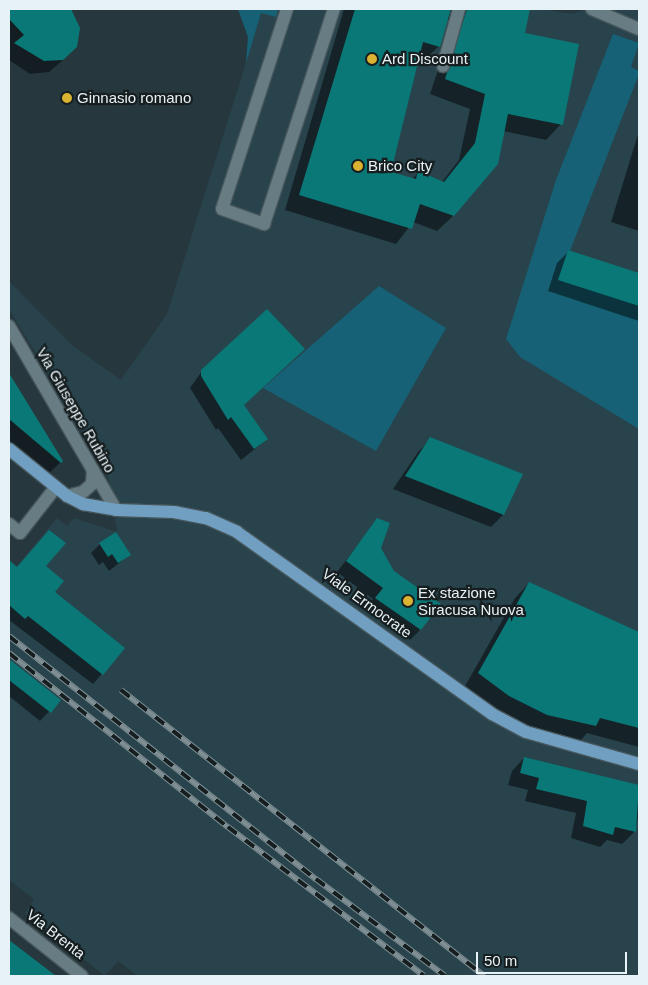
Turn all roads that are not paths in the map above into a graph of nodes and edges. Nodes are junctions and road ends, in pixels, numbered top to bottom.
1 (288, 9) edge
2 (334, 9) edge
3 (459, 9) edge
4 (592, 9) edge
5 (639, 29) edge
6 (443, 66) dead end
7 (9, 326) edge
8 (9, 449) edge
9 (93, 470) junction
10 (56, 487) junction
11 (67, 496) junction
12 (116, 510) junction
13 (9, 524) edge
14 (639, 764) edge
15 (9, 918) edge
16 (82, 976) edge

1 - 2 street
3 - 6 street
4 - 5 street
7 - 9 street, Via Giuseppe Rubino
8 - 10 main road, Viale Ermocrate
9 - 11 street
9 - 12 street, Via Giuseppe Rubino
10 - 11 main road, Viale Ermocrate
10 - 13 street
11 - 12 main road, Viale Ermocrate
12 - 14 main road, Viale Ermocrate
15 - 16 street, Via Brenta

